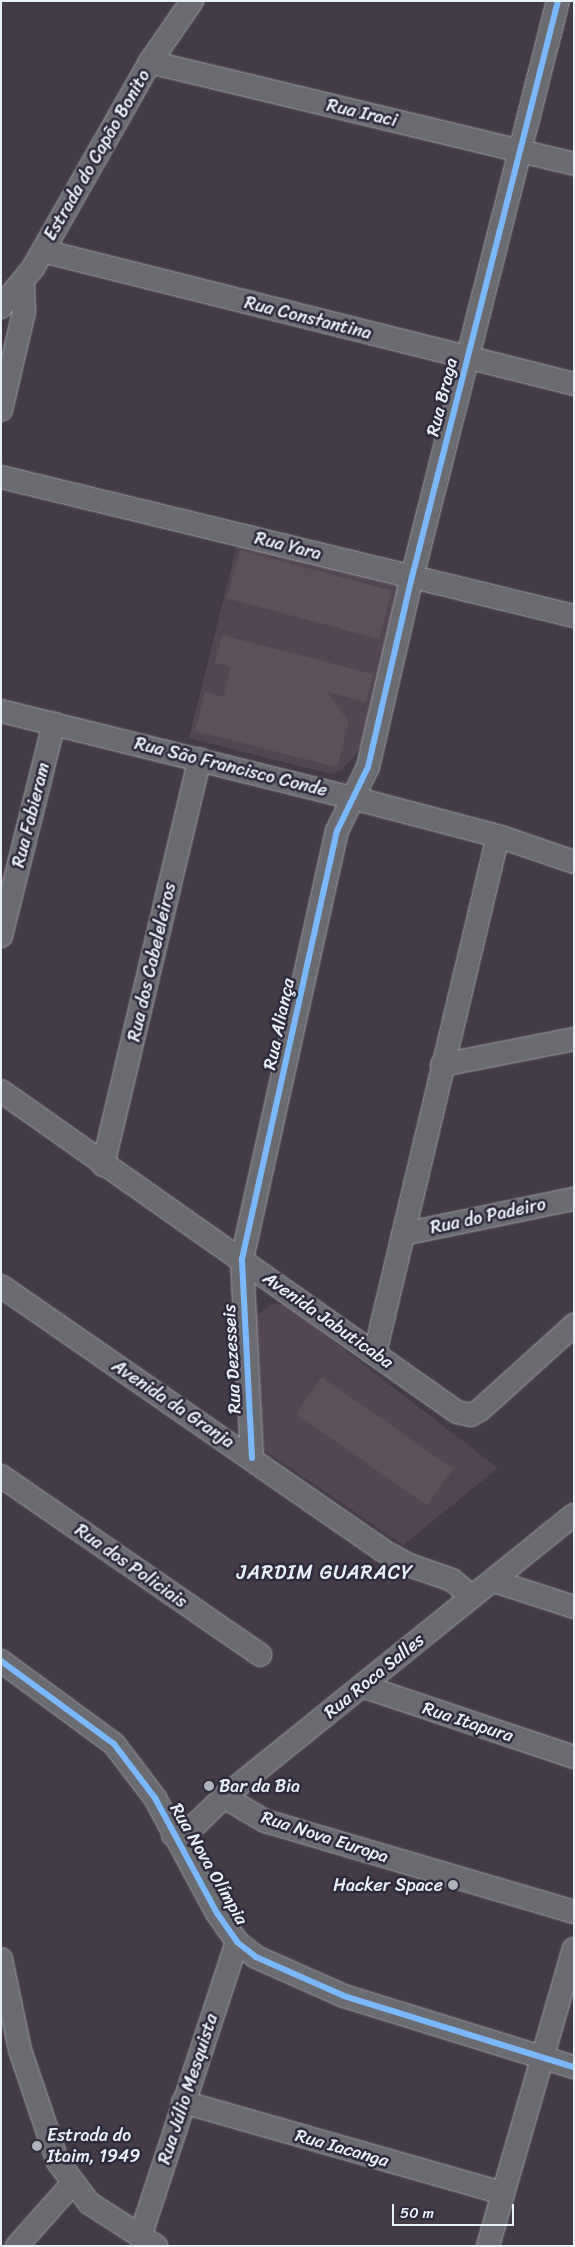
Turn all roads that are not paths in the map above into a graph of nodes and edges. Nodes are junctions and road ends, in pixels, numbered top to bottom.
1 (192, 1) edge
2 (558, 1) edge
3 (150, 62) junction
4 (519, 150) junction
5 (574, 164) edge
6 (43, 251) junction
7 (23, 284) junction
8 (1, 307) edge
9 (468, 358) junction
10 (574, 384) edge
11 (1, 410) edge
12 (1, 477) edge
13 (412, 577) junction
14 (574, 616) edge
15 (1, 711) edge
16 (54, 723) junction
17 (200, 759) junction
18 (353, 798) junction
19 (498, 836) junction
20 (574, 862) edge
21 (1, 936) edge
22 (574, 1039) edge
23 (442, 1065) junction
24 (1, 1091) edge
25 (103, 1165) junction
26 (574, 1199) edge
27 (403, 1234) junction
28 (242, 1259) junction
29 (1, 1286) edge
30 (574, 1325) edge
31 (375, 1353) junction
32 (252, 1458) junction
33 (1, 1476) edge
34 (574, 1515) edge
35 (494, 1581) junction
36 (472, 1597) junction
37 (574, 1607) edge
38 (260, 1655) dead end
39 (1, 1661) edge
40 (362, 1686) junction
41 (574, 1757) edge
42 (224, 1797) junction
43 (174, 1835) junction
44 (574, 1912) edge
45 (237, 1942) junction
46 (574, 1949) edge
47 (1, 1959) edge
48 (541, 2058) junction
49 (574, 2067) edge
50 (183, 2102) junction
51 (72, 2184) junction
52 (502, 2194) junction
53 (148, 2242) edge
54 (17, 2246) edge
55 (488, 2246) edge

1 - 3 street, Estrada do Capão Bonito
2 - 4 street, Rua Braga
3 - 4 street, Rua Iraci
3 - 6 street, Estrada do Capão Bonito
4 - 5 street, Rua Iraci
4 - 9 street, Rua Braga
6 - 7 street, Estrada do Capão Bonito
6 - 9 street, Rua Constantina
7 - 8 street, Estrada do Capão Bonito
7 - 11 street
9 - 10 street, Rua Constantina
9 - 13 street, Rua Braga
12 - 13 street, Rua Yara
13 - 14 street, Rua Yara
13 - 18 street, Rua Braga
15 - 16 street, Rua São Francisco Conde
16 - 17 street, Rua São Francisco Conde
16 - 21 street, Rua Fabieram
17 - 18 street, Rua São Francisco Conde
17 - 25 street, Rua dos Cabeleleiros
18 - 19 street, Rua São Francisco Conde
18 - 28 street, Rua Aliança
19 - 20 street, Rua São Francisco Conde
19 - 23 street
22 - 23 street
23 - 27 street
24 - 25 street, Avenida Jabuticaba
25 - 28 street, Avenida Jabuticaba
26 - 27 street, Rua do Padeiro
27 - 31 street
28 - 31 street, Avenida Jabuticaba
28 - 32 street, Rua Dezesseis
29 - 32 street, Avenida da Granja
30 - 31 street, Avenida Jabuticaba
32 - 36 street, Avenida da Granja
33 - 38 street, Rua dos Policiais
34 - 35 street, Rua Roca Salles
35 - 36 street, Rua Roca Salles
35 - 37 street
36 - 40 street, Rua Roca Salles
39 - 43 street, Rua Nova Olímpia
40 - 41 street, Rua Itapura
40 - 42 street, Rua Roca Salles
42 - 43 street, Rua Roca Salles
42 - 44 street, Rua Nova Europa
43 - 45 street, Rua Nova Olímpia
45 - 48 street, Rua Nova Olímpia
45 - 50 street, Rua Júlio Mesquista
46 - 48 street
47 - 51 street
48 - 49 street, Rua Nova Olímpia
48 - 52 street
50 - 52 street, Rua Iacanga
50 - 53 street, Rua Júlio Mesquista
51 - 53 street
51 - 54 street
52 - 55 street

